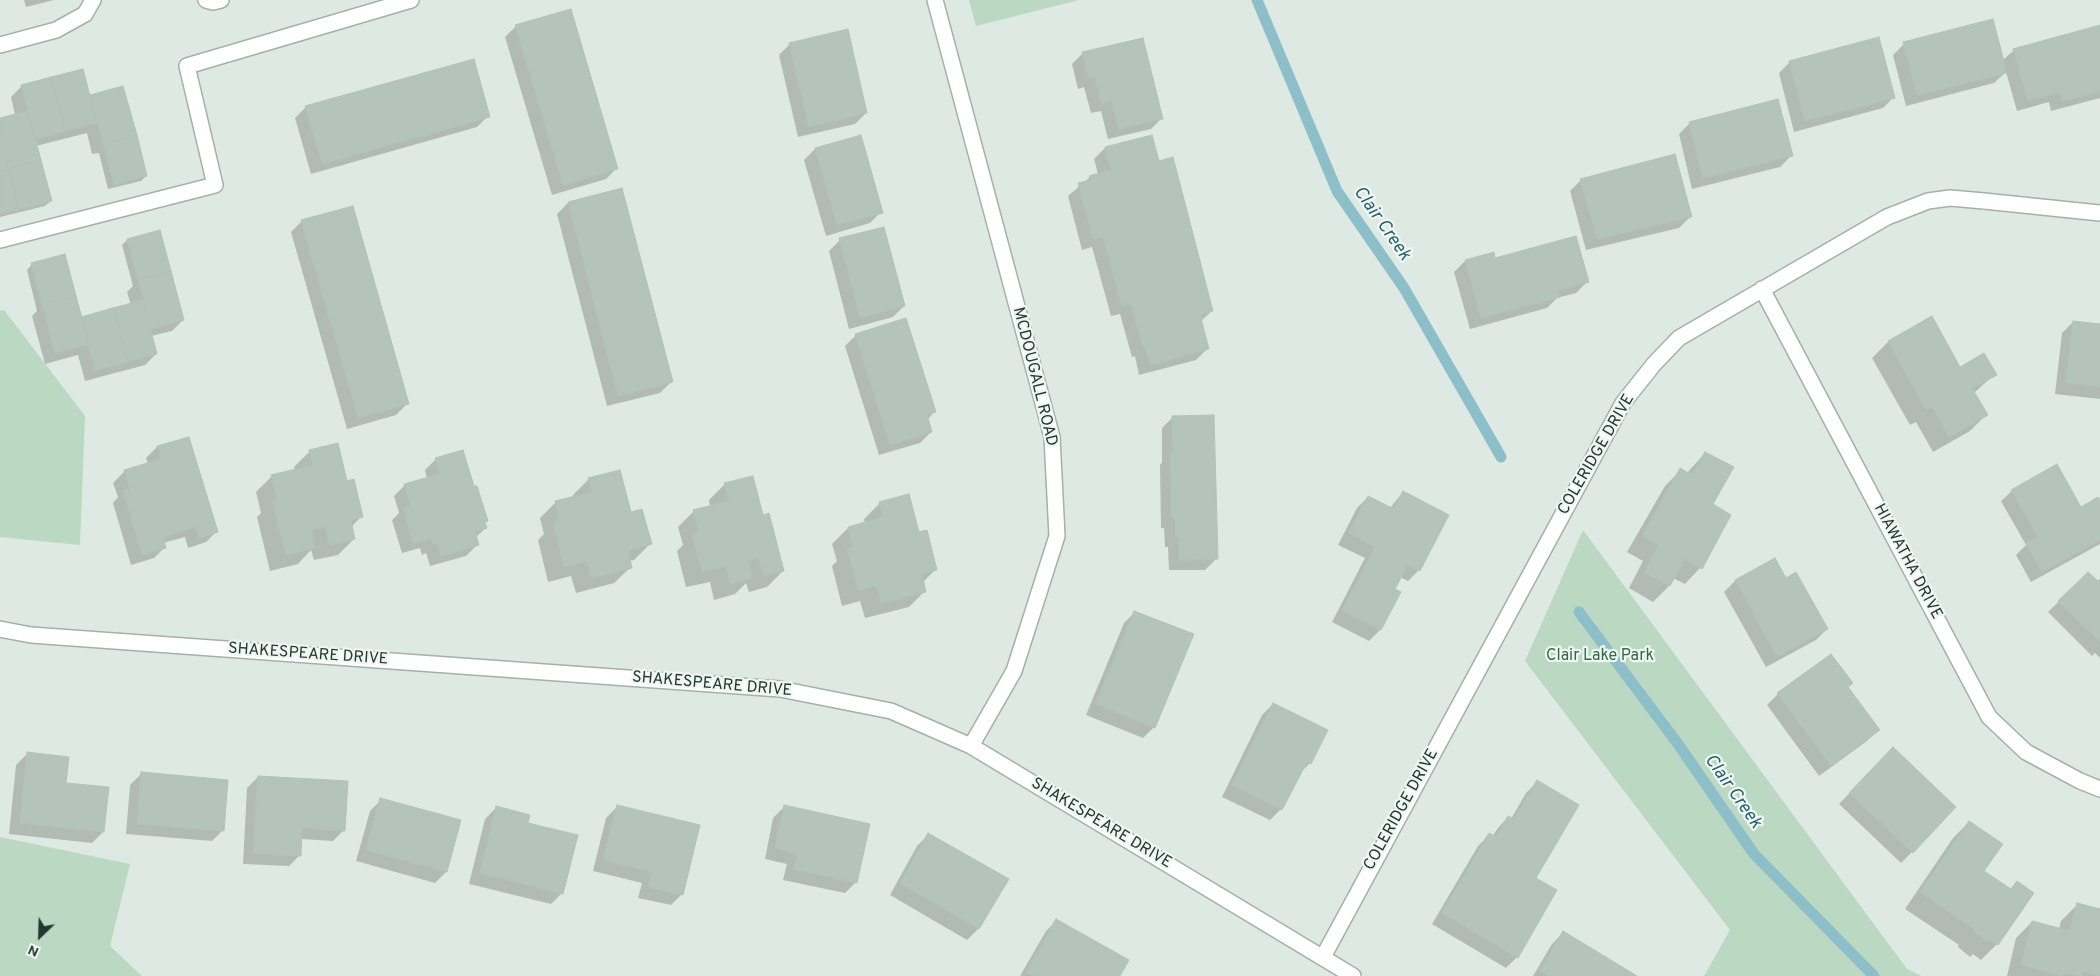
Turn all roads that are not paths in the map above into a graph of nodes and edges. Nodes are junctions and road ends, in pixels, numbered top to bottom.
1 (93, 0) edge
2 (206, 0) edge
3 (221, 0) edge
4 (411, 0) edge
5 (935, 0) edge
6 (0, 45) edge
7 (2100, 213) edge
8 (0, 240) edge
9 (1762, 289) junction
10 (0, 629) edge
11 (971, 746) junction
12 (2100, 789) edge
13 (1323, 957) junction
14 (1353, 976) edge

1 - 6 street
2 - 3 street
4 - 8 street
5 - 11 street, MCDOUGALL ROAD
7 - 9 street, COLERIDGE DRIVE
9 - 12 street, HIAWATHA DRIVE
9 - 13 street, COLERIDGE DRIVE
10 - 11 street, SHAKESPEARE DRIVE
11 - 13 street, SHAKESPEARE DRIVE
13 - 14 street, SHAKESPEARE DRIVE

